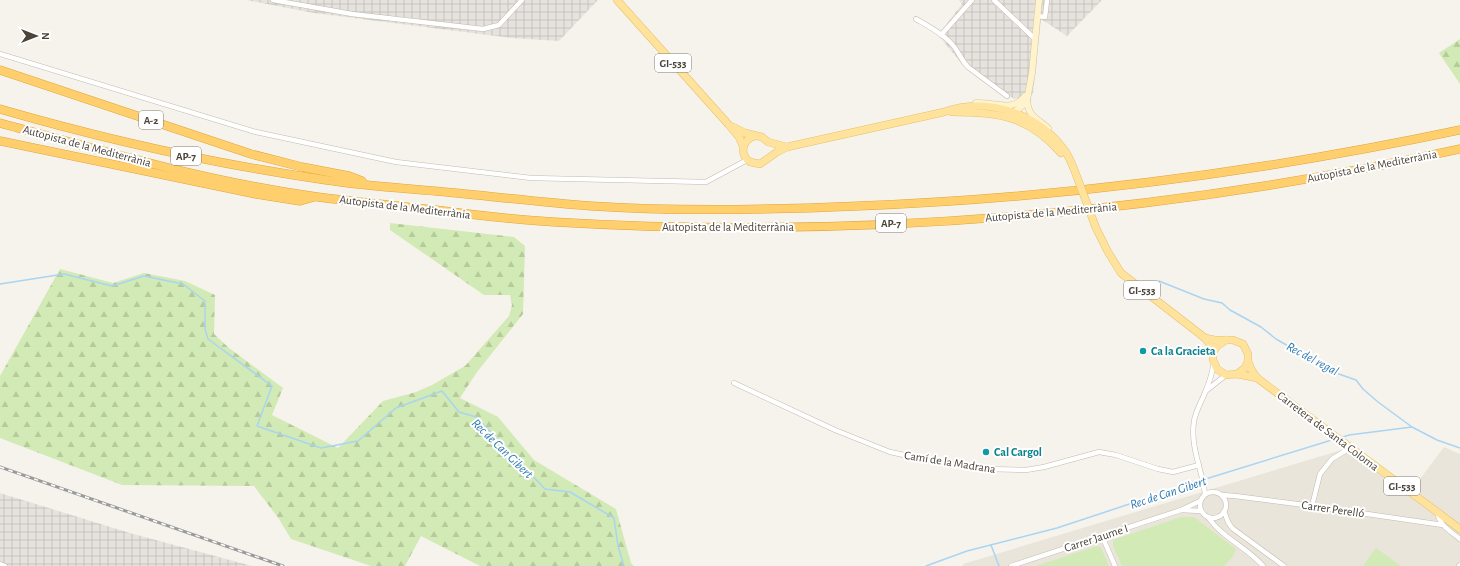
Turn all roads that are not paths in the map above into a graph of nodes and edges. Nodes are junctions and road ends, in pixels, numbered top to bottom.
1 (273, 0) edge
2 (522, 0) edge
3 (617, 0) edge
4 (972, 0) edge
5 (994, 0) edge
6 (1039, 0) edge
7 (1047, 0) edge
8 (1037, 16) junction
9 (916, 19) dead end
10 (941, 35) junction
11 (1035, 39) junction
12 (0, 54) edge
13 (0, 70) edge
14 (1028, 91) junction
15 (1007, 96) dead end
16 (1027, 100) junction
17 (963, 106) junction
18 (0, 109) edge
19 (944, 112) junction
20 (974, 112) junction
21 (1014, 112) junction
22 (0, 123) edge
23 (729, 126) junction
24 (1460, 130) edge
25 (755, 136) junction
26 (0, 141) edge
27 (768, 142) junction
28 (743, 146) junction
29 (787, 147) junction
30 (1460, 149) edge
31 (1067, 155) junction
32 (768, 158) junction
33 (747, 160) junction
34 (1074, 169) junction
35 (376, 185) junction
36 (317, 196) junction
37 (1205, 338) junction
38 (1226, 340) junction
39 (1214, 352) junction
40 (1248, 361) junction
41 (1214, 363) junction
42 (1237, 374) junction
43 (1226, 375) junction
44 (1257, 378) junction
45 (734, 383) dead end
46 (1206, 391) junction
47 (1350, 448) junction
48 (1199, 467) junction
49 (1204, 481) junction
50 (1211, 492) junction
51 (1205, 494) junction
52 (1222, 495) junction
53 (1200, 501) junction
54 (1312, 506) junction
55 (1181, 510) junction
56 (1201, 511) junction
57 (1224, 511) junction
58 (1437, 512) junction
59 (1208, 517) junction
60 (1443, 525) junction
61 (1460, 529) edge
62 (1102, 536) junction
63 (1460, 538) edge
64 (0, 564) edge
65 (5, 566) edge
66 (1010, 566) edge
67 (1115, 566) edge
68 (1263, 566) edge
69 (1284, 566) edge

1 - 2 street
3 - 23 main road, GI-533
4 - 10 street
5 - 11 street
6 - 8 street
7 - 8 street
8 - 11 street
9 - 10 street
10 - 15 street
11 - 14 street
12 - 33 street
13 - 35 highway, A-2
14 - 16 street
14 - 17 street
16 - 21 street
16 - 31 street
17 - 19 main road, GI-533
17 - 21 main road, GI-533
18 - 35 highway, Autopista de la Mediterrània / AP-7
19 - 20 main road, GI-533
19 - 29 main road, GI-533
20 - 21 street
20 - 34 main road, GI-533
21 - 31 main road, GI-533
22 - 36 highway, Autopista de la Mediterrània / AP-7
23 - 25 main road, GI-533
23 - 28 main road, GI-533
24 - 35 highway, Autopista de la Mediterrània / AP-7
25 - 27 main road, GI-533
25 - 28 main road
26 - 36 highway
27 - 29 main road, GI-533
27 - 32 main road
28 - 33 main road, GI-533
29 - 32 main road, GI-533
30 - 36 highway, Autopista de la Mediterrània / AP-7
31 - 34 main road, GI-533
32 - 33 main road, GI-533
34 - 37 main road, GI-533, bridge
37 - 38 main road, Carretera de Santa Coloma / GI-533
37 - 39 main road, GI-533
38 - 39 main road
38 - 40 main road, Carretera de Santa Coloma / GI-533
39 - 41 main road
40 - 42 main road
40 - 44 main road, Carretera de Santa Coloma / GI-533
41 - 43 main road
41 - 46 street
42 - 43 main road, Carretera de Santa Coloma / GI-533
42 - 44 main road, Carretera de Santa Coloma / GI-533
43 - 46 street
44 - 47 main road, Carretera de Santa Coloma / GI-533
45 - 48 street, Camí de la Madrana
46 - 48 street
47 - 54 street
47 - 58 main road, Carretera de Santa Coloma / GI-533
48 - 49 street
49 - 50 street
49 - 51 street
50 - 51 street
50 - 52 street
51 - 53 street
52 - 54 street, Carrer Perelló
52 - 57 street
53 - 55 street, Carrer Jaume I
53 - 56 street
54 - 60 street, Carrer Perelló
55 - 56 street, Carrer Jaume I
55 - 62 street, Carrer Jaume I
56 - 59 street
57 - 59 street
57 - 69 street
58 - 60 street, Carretera de Santa Coloma
58 - 61 main road, Carretera de Santa Coloma / GI-533
59 - 68 street
60 - 63 street, Carretera de Santa Coloma
62 - 66 street, Carrer Jaume I
62 - 67 street
64 - 65 street

